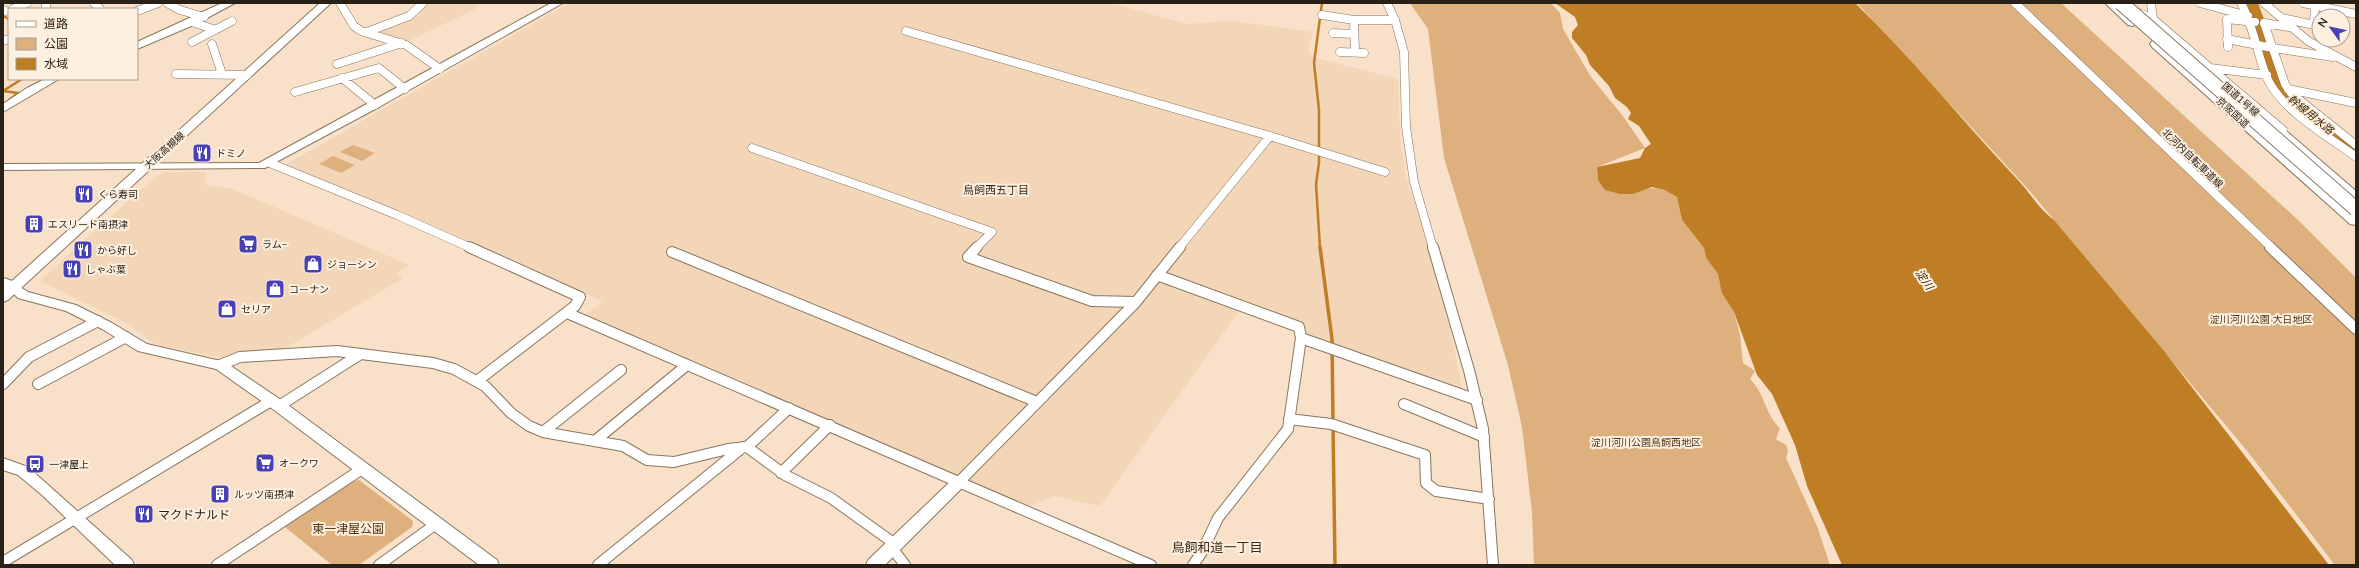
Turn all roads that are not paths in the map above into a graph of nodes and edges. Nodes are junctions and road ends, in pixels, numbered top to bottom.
1 (27, 3) edge
2 (158, 3) edge
3 (167, 3) edge
4 (230, 3) edge
5 (326, 3) edge
6 (340, 3) edge
7 (423, 3) edge
8 (558, 3) edge
9 (1387, 3) edge
10 (2015, 3) edge
11 (2111, 3) edge
12 (2121, 3) edge
13 (2151, 3) edge
14 (2200, 3) edge
15 (2241, 3) edge
16 (2264, 3) edge
17 (2303, 3) edge
18 (2315, 5) junction
19 (14, 8) edge
20 (2315, 8) edge
21 (138, 11) edge
22 (2356, 14) edge
23 (1322, 15) dead end
24 (204, 17) junction
25 (2282, 18) junction
26 (2153, 19) junction
27 (2250, 19) junction
28 (1354, 20) junction
29 (1395, 20) junction
30 (192, 22) junction
31 (232, 22) dead end
32 (2263, 23) junction
33 (2311, 24) edge
34 (2289, 27) junction
35 (216, 30) junction
36 (906, 31) dead end
37 (366, 32) junction
38 (1333, 33) dead end
39 (1354, 34) junction
40 (2227, 39) junction
41 (192, 42) dead end
42 (402, 43) junction
43 (212, 44) dead end
44 (138, 46) edge
45 (2259, 46) junction
46 (2228, 47) dead end
47 (2272, 48) junction
48 (1340, 52) dead end
49 (1355, 52) junction
50 (1364, 53) dead end
51 (2343, 59) junction
52 (2356, 62) edge
53 (337, 64) dead end
54 (2210, 68) junction
55 (2356, 68) edge
56 (440, 69) junction
57 (176, 74) dead end
58 (222, 74) junction
59 (2267, 74) junction
60 (247, 75) junction
61 (342, 78) junction
62 (52, 80) edge
63 (2288, 88) junction
64 (405, 89) junction
65 (295, 92) dead end
66 (2356, 103) edge
67 (375, 106) junction
68 (3, 109) edge
69 (1270, 136) junction
70 (2356, 145) edge
71 (752, 148) dead end
72 (2356, 157) edge
73 (270, 163) junction
74 (146, 166) junction
75 (3, 167) edge
76 (1385, 172) dead end
77 (2356, 192) edge
78 (2356, 199) edge
79 (2356, 209) edge
80 (2356, 220) edge
81 (672, 252) dead end
82 (1157, 275) junction
83 (8, 285) edge
84 (3, 297) edge
85 (1136, 302) junction
86 (567, 313) junction
87 (98, 321) junction
88 (2356, 329) edge
89 (126, 337) junction
90 (1301, 338) junction
91 (359, 355) junction
92 (220, 365) junction
93 (687, 365) junction
94 (621, 370) dead end
95 (477, 381) junction
96 (3, 384) edge
97 (38, 384) dead end
98 (1476, 400) junction
99 (1037, 402) junction
100 (275, 403) junction
101 (1404, 404) dead end
102 (789, 408) junction
103 (1289, 419) junction
104 (830, 425) junction
105 (543, 432) junction
106 (1484, 437) junction
107 (596, 440) junction
108 (745, 447) junction
109 (3, 464) edge
110 (362, 468) junction
111 (781, 473) junction
112 (959, 482) junction
113 (1489, 499) junction
114 (76, 519) junction
115 (436, 524) junction
116 (893, 546) junction
117 (3, 562) edge
118 (1145, 564) edge
119 (126, 565) edge
120 (217, 565) edge
121 (379, 565) edge
122 (491, 565) edge
123 (598, 565) edge
124 (874, 565) edge
125 (905, 565) edge
126 (1193, 565) edge
127 (1493, 565) edge

1 - 19 street
2 - 21 street
3 - 24 street
4 - 24 street
5 - 60 main road, 大阪高槻線
6 - 37 street
7 - 37 street
8 - 56 street
9 - 29 street
10 - 88 street, 北河内自転車道線
11 - 80 highway, 京阪国道
12 - 26 street
12 - 78 highway, 国道1号線, bridge
12 - 79 highway, 京阪国道, bridge
13 - 26 street
14 - 27 street
15 - 27 street
16 - 25 street
17 - 18 street
18 - 20 street
18 - 22 street
23 - 28 street
24 - 30 street
25 - 33 street
25 - 34 street
26 - 54 street
27 - 32 street
27 - 40 street
27 - 45 street
28 - 29 street
28 - 39 street
29 - 98 street
30 - 35 street
30 - 44 street
31 - 35 street
32 - 34 street
32 - 47 street
34 - 51 street
35 - 41 street
36 - 69 street
37 - 42 street
38 - 39 street
39 - 49 street
40 - 45 street
40 - 46 street
42 - 53 street
42 - 56 street
43 - 58 street
45 - 47 street
45 - 59 street
47 - 51 street
47 - 63 street
48 - 49 street
49 - 50 street
51 - 52 street
51 - 55 street
54 - 59 street
54 - 77 street
56 - 64 street
57 - 58 street
58 - 60 street
59 - 72 street
60 - 74 main road, 大阪高槻線
61 - 64 street
61 - 65 street
61 - 67 street
62 - 68 street
63 - 66 street
63 - 70 street
64 - 67 street
67 - 73 street
69 - 76 street
69 - 82 street
71 - 85 street
73 - 74 street
73 - 86 street
74 - 75 street
74 - 83 main road, 大阪高槻線
81 - 99 street
82 - 85 street
82 - 90 street
83 - 84 main road, 大阪高槻線
83 - 87 street
85 - 99 street
86 - 93 street
86 - 95 street
87 - 89 street
87 - 96 street
89 - 92 street
89 - 97 street
90 - 98 street
90 - 103 street
91 - 92 street
91 - 95 street
91 - 100 street
92 - 100 street
93 - 102 street
93 - 107 street
94 - 105 street
95 - 105 street
98 - 106 street
99 - 112 street
100 - 110 street
100 - 114 street
101 - 106 street
102 - 104 street
102 - 108 street
103 - 113 street
103 - 126 street
104 - 111 street
104 - 112 street
105 - 107 street
106 - 113 street
107 - 108 street
108 - 111 street
108 - 123 street
109 - 114 street
110 - 115 street
110 - 120 street
111 - 116 street
112 - 116 street
112 - 118 street
113 - 127 street
114 - 117 street
114 - 119 street
115 - 121 street
115 - 122 street
116 - 124 street
116 - 125 street

